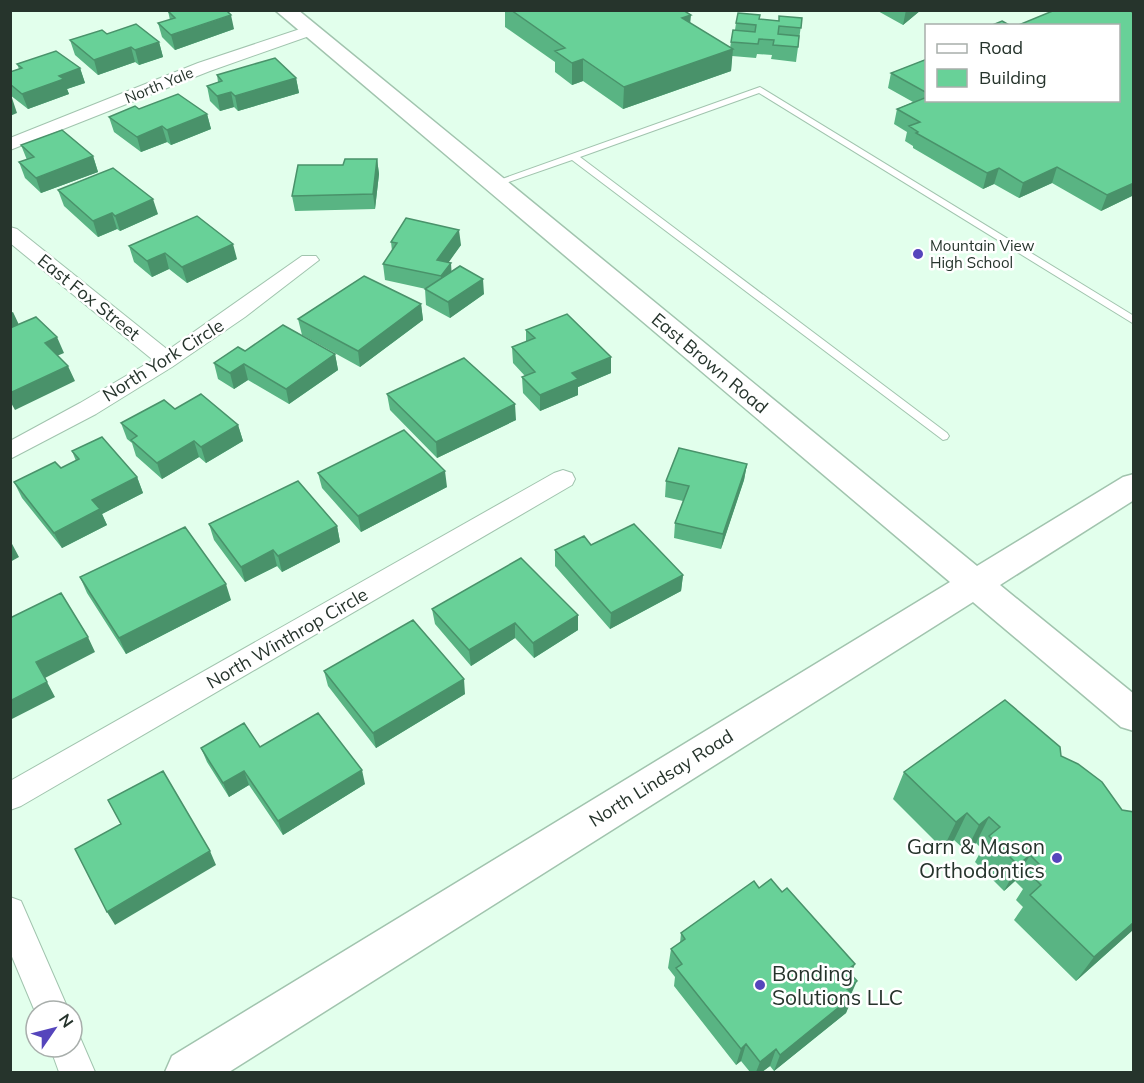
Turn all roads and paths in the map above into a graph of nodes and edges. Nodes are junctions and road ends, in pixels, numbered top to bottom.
1 (285, 10) edge
2 (309, 31) junction
3 (10, 145) edge
4 (573, 156) junction
5 (493, 184) junction
6 (10, 233) edge
7 (309, 260) dead end
8 (1134, 321) edge
9 (167, 360) junction
10 (943, 436) dead end
11 (10, 451) edge
12 (563, 479) dead end
13 (1134, 484) edge
14 (975, 583) junction
15 (1134, 716) edge
16 (10, 797) edge
17 (10, 912) edge
18 (47, 999) edge
19 (188, 1072) edge

1 - 2 main road, East Brown Road
2 - 3 street, North Yale
2 - 5 main road, East Brown Road
4 - 5 lane
4 - 8 lane
4 - 10 lane
5 - 14 main road, East Brown Road
6 - 9 street, East Fox Street
7 - 9 street, North York Circle
9 - 11 street, North York Circle
12 - 16 street, North Winthrop Circle
13 - 14 main road, North Lindsay Road
14 - 15 main road, East Brown Road
14 - 19 main road, North Lindsay Road
17 - 18 street

